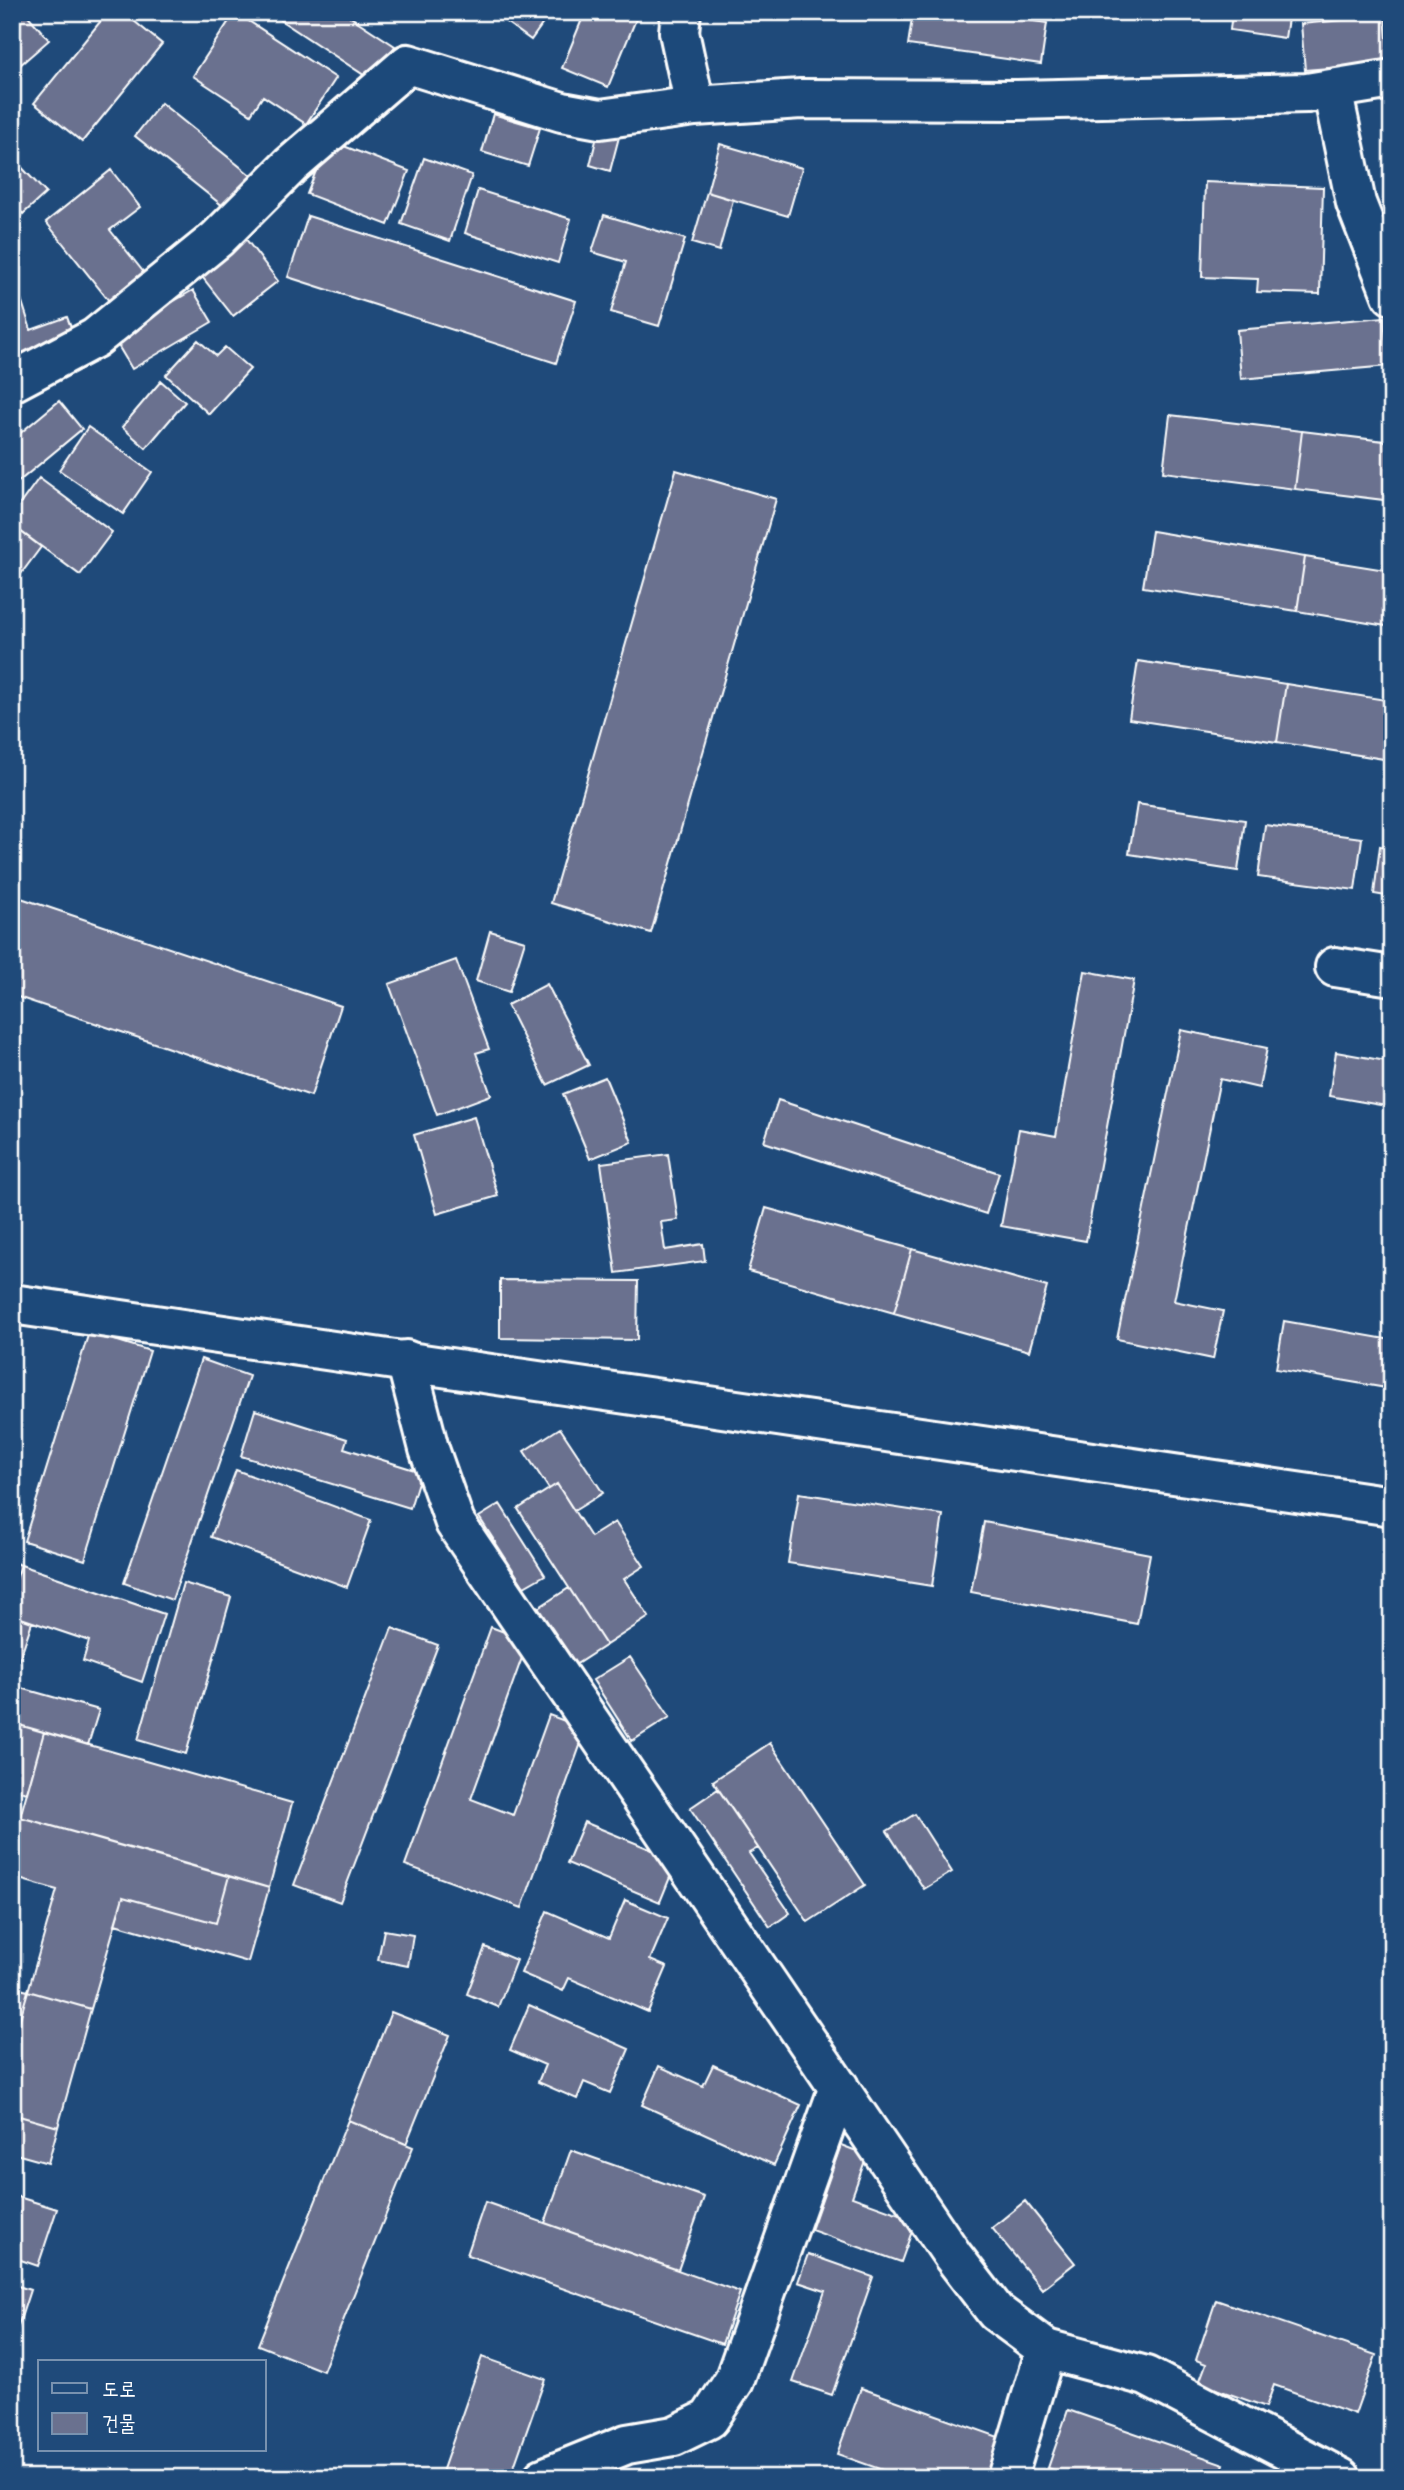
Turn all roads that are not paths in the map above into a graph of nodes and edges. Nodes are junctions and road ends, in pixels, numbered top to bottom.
1 (681, 12) edge
2 (1392, 79) edge
3 (1332, 89) junction
4 (695, 106) junction
5 (1392, 295) edge
6 (12, 382) edge
7 (1335, 967) dead end
8 (1392, 976) edge
9 (12, 1304) edge
10 (406, 1360) junction
11 (1392, 1506) edge
12 (839, 2087) junction
13 (1046, 2349) junction
14 (543, 2478) edge
15 (1007, 2478) edge
16 (1341, 2478) edge

1 - 4 street
2 - 3 street
3 - 4 street
3 - 5 street
4 - 6 street
7 - 8 street
9 - 10 street
10 - 11 street
10 - 12 street
12 - 13 street
12 - 14 street
13 - 15 street
13 - 16 street

